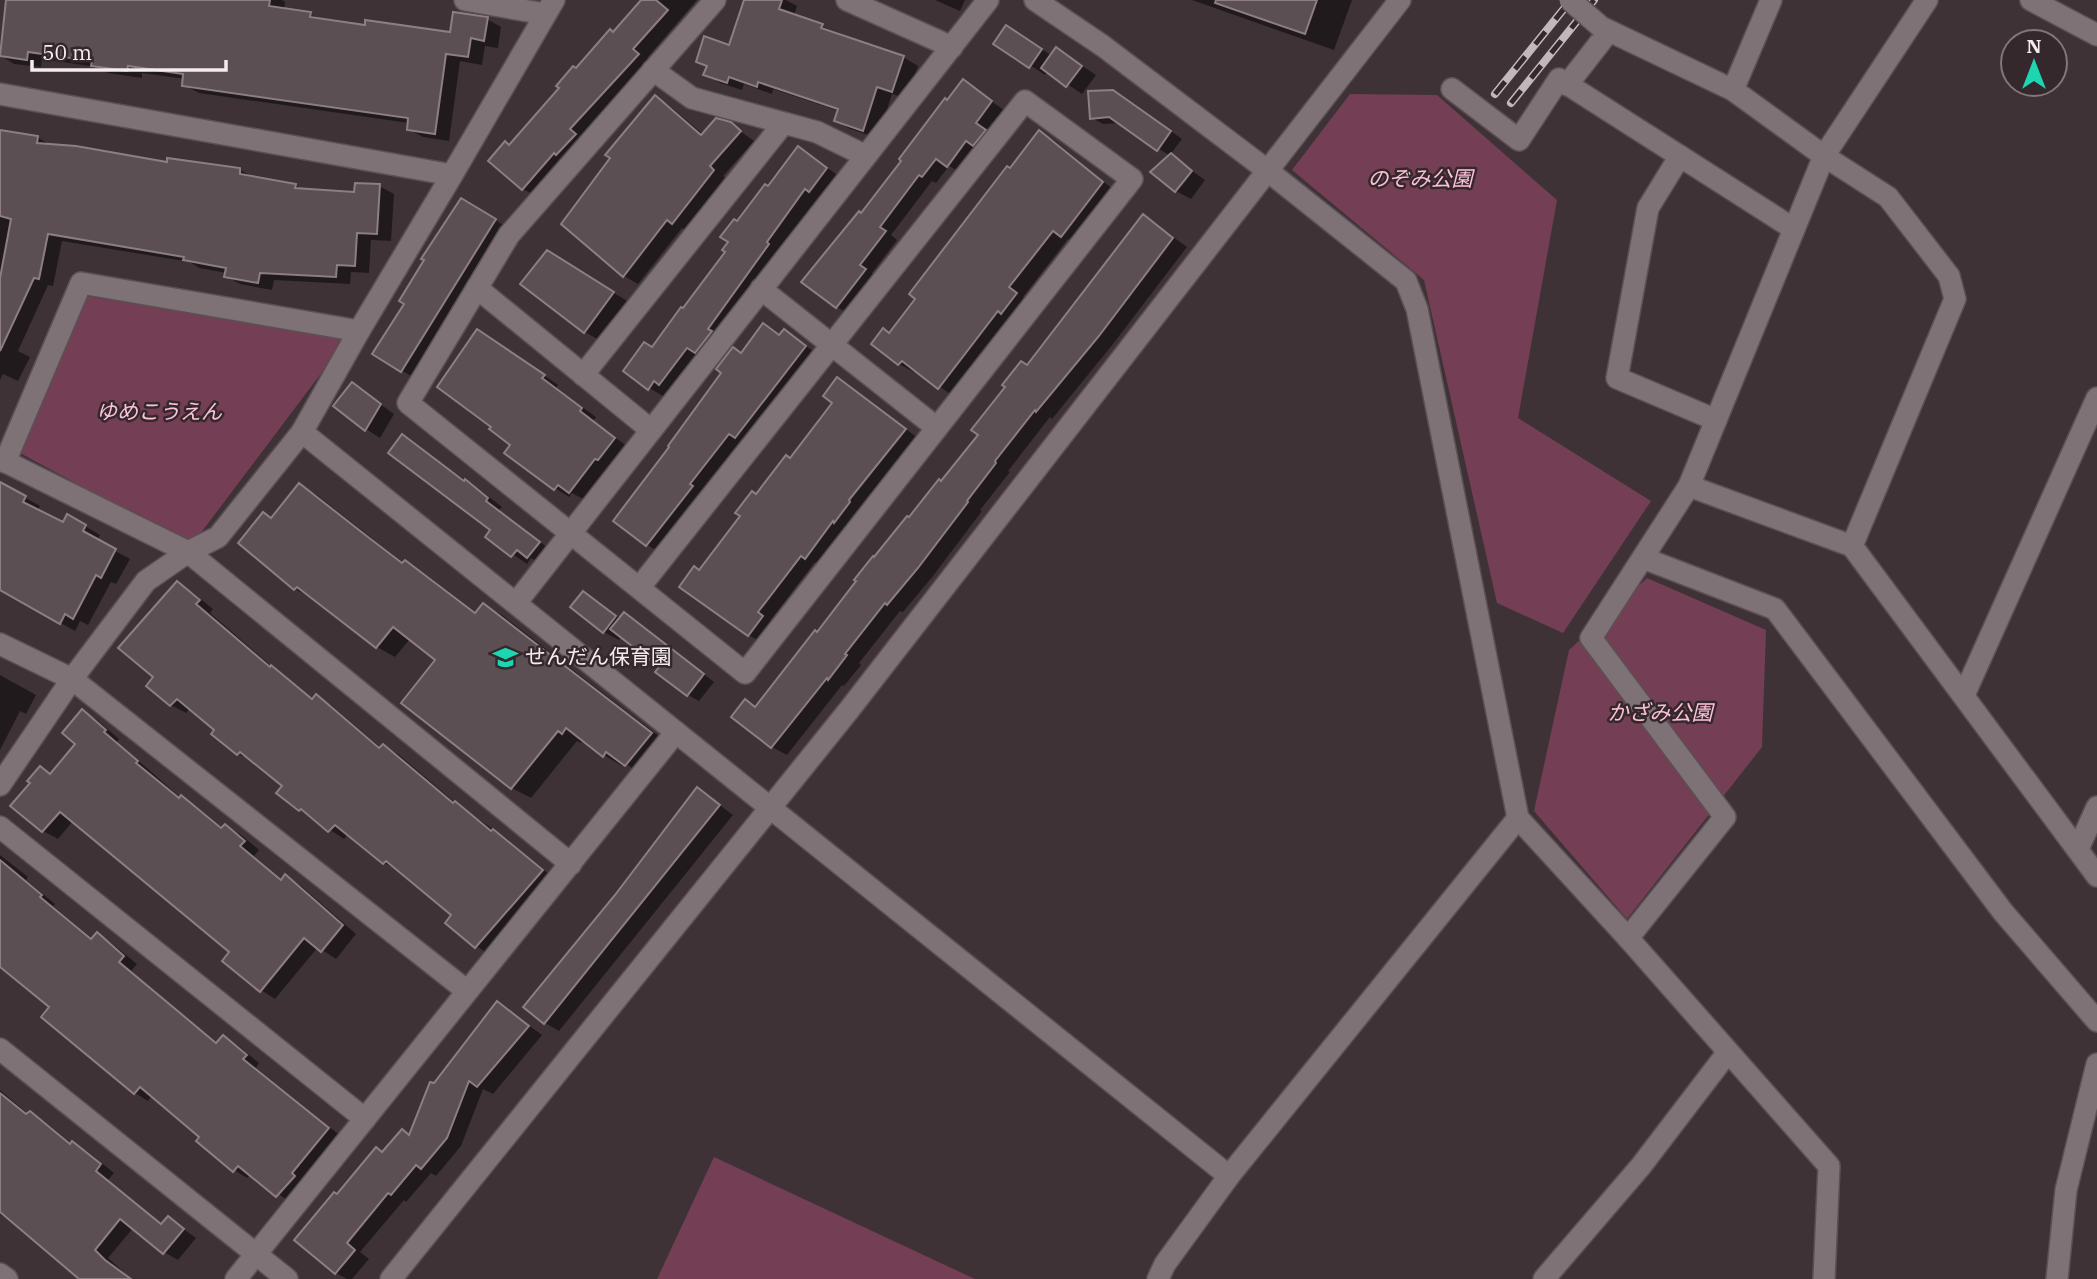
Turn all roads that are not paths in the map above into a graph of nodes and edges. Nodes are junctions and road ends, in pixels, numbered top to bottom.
1 (465, 0) edge
2 (715, 0) edge
3 (847, 0) edge
4 (988, 0) edge
5 (1035, 0) edge
6 (1400, 0) edge
7 (1570, 0) edge
8 (1771, 0) edge
9 (1927, 0) edge
10 (2031, 0) edge
11 (549, 7) edge
12 (1605, 29) junction
13 (2097, 35) edge
14 (952, 47) junction
15 (653, 70) junction
16 (1567, 85) junction
17 (1452, 89) dead end
18 (1733, 90) junction
19 (0, 94) edge
20 (783, 124) junction
21 (866, 156) junction
22 (1680, 156) junction
23 (1824, 156) junction
24 (1268, 171) junction
25 (452, 175) junction
26 (1794, 229) junction
27 (477, 288) junction
28 (761, 289) junction
29 (359, 331) junction
30 (832, 345) junction
31 (583, 375) junction
32 (2097, 398) edge
33 (1716, 420) junction
34 (937, 428) junction
35 (651, 430) junction
36 (302, 432) junction
37 (3, 460) edge
38 (1689, 485) junction
39 (570, 533) junction
40 (1852, 546) junction
41 (188, 552) junction
42 (1643, 558) junction
43 (639, 588) junction
44 (516, 603) junction
45 (0, 644) edge
46 (72, 679) junction
47 (1964, 695) junction
48 (676, 732) junction
49 (0, 785) edge
50 (769, 807) junction
51 (2097, 807) edge
52 (1518, 818) junction
53 (0, 827) edge
54 (2078, 849) junction
55 (571, 864) junction
56 (2097, 876) edge
57 (1628, 938) junction
58 (467, 991) junction
59 (2097, 1021) edge
60 (0, 1049) edge
61 (1728, 1052) junction
62 (2097, 1064) edge
63 (365, 1119) junction
64 (1229, 1175) junction
65 (256, 1254) junction
66 (0, 1274) edge
67 (7, 1279) edge
68 (236, 1279) edge
69 (287, 1279) edge
70 (391, 1279) edge
71 (1158, 1279) edge
72 (1544, 1279) edge
73 (1824, 1279) edge
74 (2057, 1279) edge

1 - 11 street
2 - 15 street
3 - 14 street
4 - 14 street
5 - 24 street
6 - 24 street
7 - 12 street, bridge
8 - 18 street
9 - 23 street
10 - 13 street
11 - 25 street
12 - 16 street
12 - 18 street
14 - 21 street
15 - 20 street
15 - 27 street
16 - 17 street
16 - 22 street
18 - 23 street
19 - 25 street
20 - 21 street
20 - 31 street
21 - 28 street
22 - 26 street
22 - 33 street
23 - 26 street
23 - 40 street
24 - 50 street
24 - 52 street
25 - 29 street
26 - 33 street
27 - 31 street
27 - 39 street
28 - 30 street
28 - 35 street
29 - 36 street
29 - 37 street
30 - 34 street
30 - 34 street
30 - 43 street
31 - 35 street
32 - 47 street
33 - 38 street
34 - 43 street
35 - 39 street
36 - 41 street
36 - 44 street
37 - 41 street
38 - 40 street
38 - 42 street
39 - 43 street
39 - 44 street
40 - 47 street
41 - 46 street
41 - 55 street
42 - 57 street
42 - 59 street
44 - 48 street
45 - 46 street
46 - 49 street
46 - 58 street
47 - 54 street
48 - 50 street
48 - 55 street
50 - 64 street
50 - 70 street
51 - 54 street
52 - 57 street
52 - 64 street
53 - 63 street
54 - 56 street
55 - 58 street
57 - 61 street
58 - 63 street
60 - 65 street
61 - 72 street
61 - 73 street
62 - 74 street
63 - 65 street
64 - 71 street
65 - 68 street
65 - 69 street
66 - 67 street

